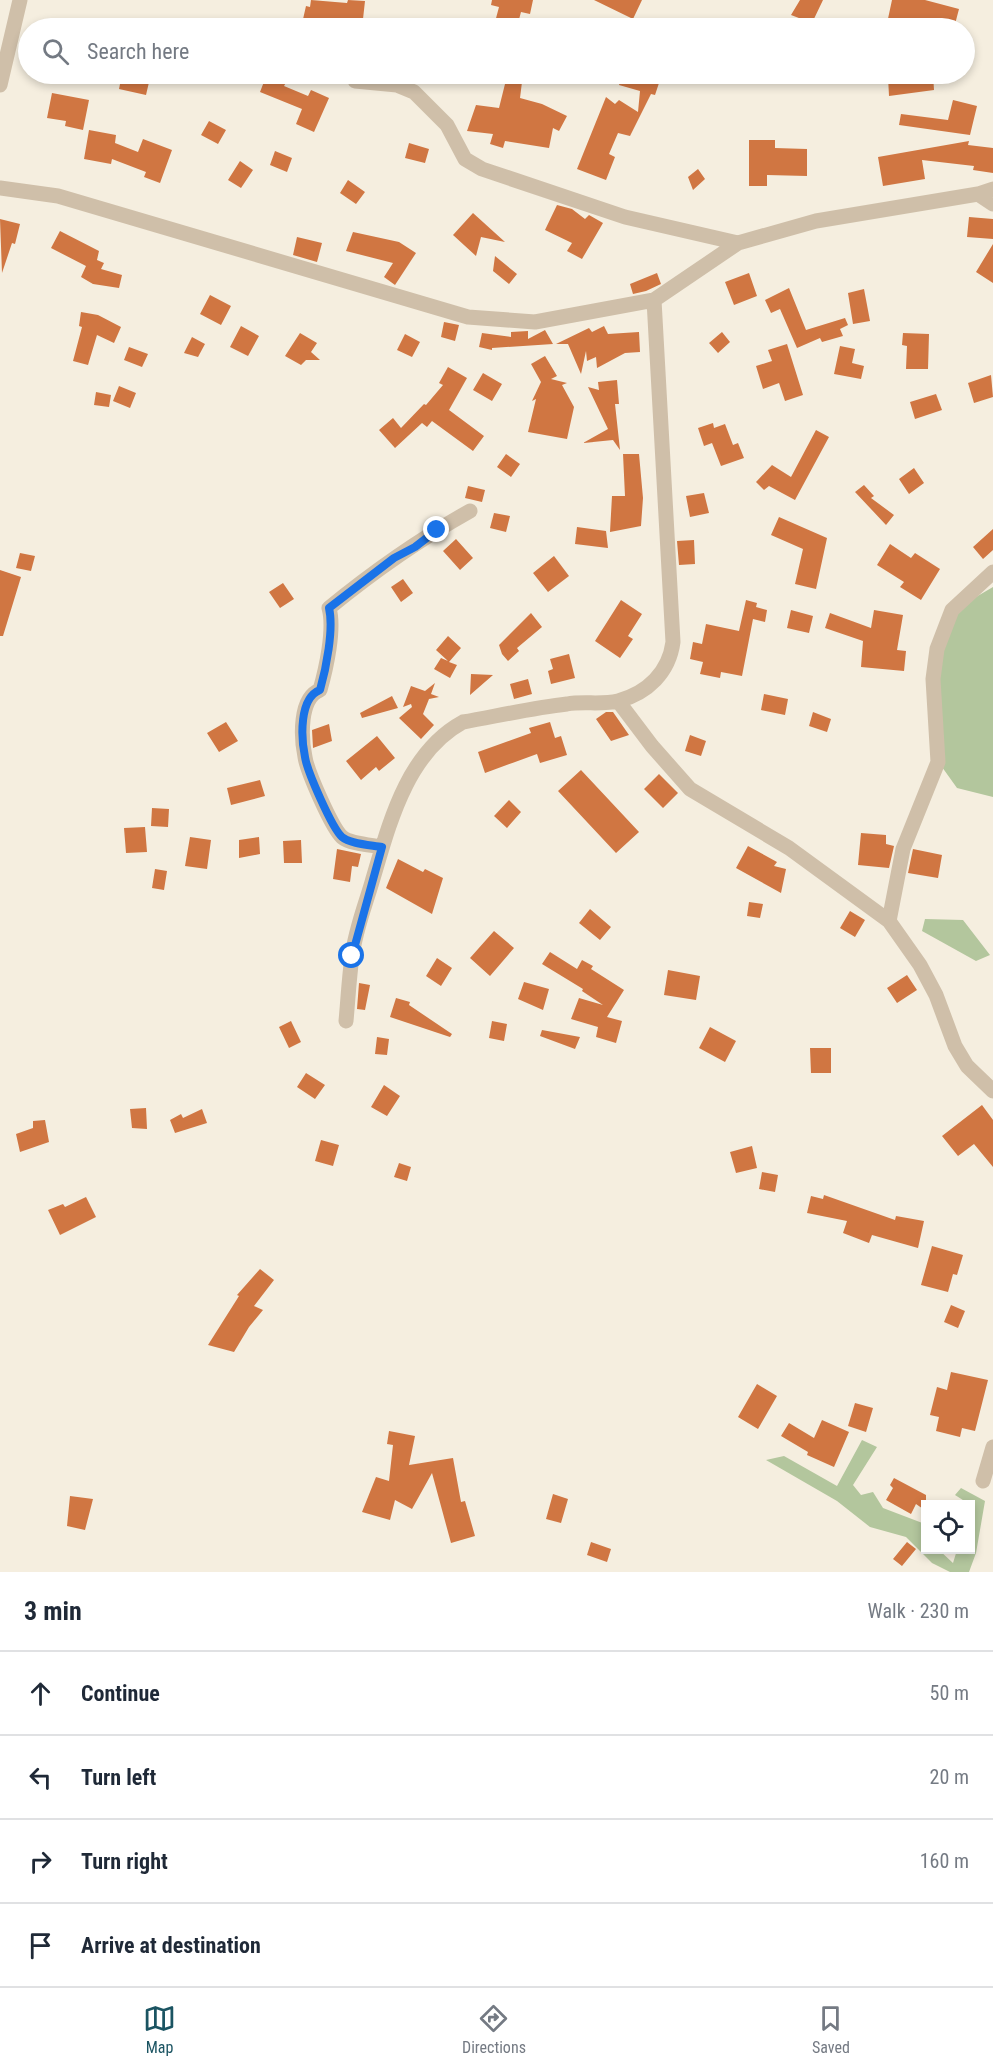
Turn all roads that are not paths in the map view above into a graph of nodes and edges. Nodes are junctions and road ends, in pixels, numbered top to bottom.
1 (20, 0) edge
2 (386, 84) edge
3 (0, 85) edge
4 (0, 188) edge
5 (993, 189) edge
6 (978, 194) junction
7 (993, 204) edge
8 (738, 243) junction
9 (654, 300) junction
10 (470, 511) dead end
11 (993, 572) edge
12 (618, 701) junction
13 (382, 847) junction
14 (889, 921) junction
15 (346, 1021) dead end
16 (993, 1091) edge
17 (993, 1447) edge
18 (983, 1481) dead end

1 - 3 street
2 - 8 street
4 - 9 street
5 - 6 street
6 - 7 street
6 - 8 street
8 - 9 street
9 - 12 street
10 - 13 street
11 - 14 street
12 - 13 street
12 - 14 street
13 - 15 street
14 - 16 street
17 - 18 street

